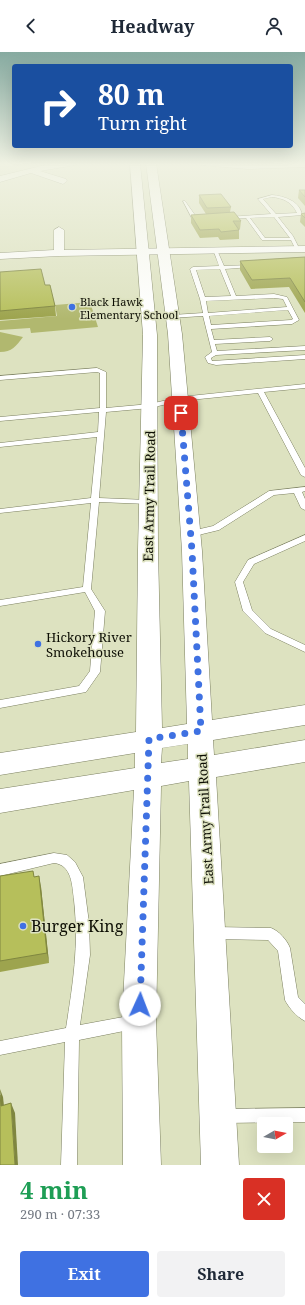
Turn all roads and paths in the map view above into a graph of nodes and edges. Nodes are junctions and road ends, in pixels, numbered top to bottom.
1 (140, 215) edge
2 (158, 215) edge
3 (192, 215) edge
4 (286, 215) edge
5 (274, 216) junction
6 (247, 217) junction
7 (225, 218) edge
8 (203, 220) edge
9 (59, 230) dead end
10 (292, 239) junction
11 (302, 249) edge
12 (215, 250) junction
13 (163, 251) junction
14 (143, 252) junction
15 (59, 253) junction
16 (0, 256) edge
17 (259, 265) edge
18 (221, 267) junction
19 (234, 298) junction
20 (203, 299) junction
21 (290, 308) junction
22 (206, 315) junction
23 (172, 317) junction
24 (208, 327) junction
25 (270, 339) dead end
26 (212, 342) junction
27 (305, 348) edge
28 (214, 353) junction
29 (305, 357) edge
30 (0, 378) edge
31 (305, 386) edge
32 (260, 391) junction
33 (180, 399) junction
34 (150, 406) junction
35 (103, 410) junction
36 (0, 419) edge
37 (101, 434) junction
38 (0, 445) edge
39 (305, 475) edge
40 (301, 490) edge
41 (94, 500) junction
42 (148, 502) junction
43 (305, 508) edge
44 (0, 511) edge
45 (190, 534) junction
46 (305, 538) edge
47 (87, 589) junction
48 (0, 603) edge
49 (305, 650) edge
50 (0, 704) edge
51 (305, 715) edge
52 (201, 731) junction
53 (149, 739) junction
54 (305, 751) edge
55 (0, 764) edge
56 (202, 766) junction
57 (148, 776) junction
58 (0, 800) edge
59 (0, 870) edge
60 (210, 933) junction
61 (305, 1014) edge
62 (140, 1021) junction
63 (72, 1034) junction
64 (0, 1048) edge
65 (305, 1115) edge
66 (218, 1116) junction
67 (69, 1165) edge
68 (142, 1165) edge
69 (220, 1165) edge

1 - 14 main road, East Army Trail Road
2 - 13 main road, East Army Trail Road
3 - 8 lane
4 - 5 lane
5 - 6 lane
5 - 10 lane
6 - 7 lane
6 - 10 lane
9 - 15 street
10 - 11 lane
11 - 12 street
12 - 13 street
12 - 18 lane
13 - 14 street
13 - 23 main road, East Army Trail Road
14 - 15 street
14 - 34 main road, East Army Trail Road
15 - 16 street
17 - 18 lane
18 - 19 lane
18 - 20 lane
19 - 20 lane
19 - 21 lane
20 - 22 lane
21 - 22 lane
21 - 24 lane
22 - 23 lane
22 - 24 lane
23 - 33 main road, East Army Trail Road
24 - 26 lane
25 - 26 lane
26 - 28 lane
27 - 28 lane
28 - 29 lane
30 - 35 lane
31 - 32 lane
32 - 33 lane
32 - 39 lane
33 - 34 lane
33 - 45 main road, East Army Trail Road
34 - 35 lane
34 - 42 main road, East Army Trail Road
35 - 36 lane
35 - 37 lane
37 - 38 lane
37 - 41 lane
40 - 43 lane
40 - 45 lane
41 - 42 lane
41 - 44 lane
41 - 47 lane
42 - 53 main road, East Army Trail Road
45 - 52 main road, East Army Trail Road
46 - 49 lane
47 - 48 lane
47 - 50 lane
51 - 52 main road
52 - 53 main road
52 - 56 main road, East Army Trail Road
53 - 55 main road
53 - 57 main road, East Army Trail Road
54 - 56 main road
56 - 57 main road
56 - 60 main road, East Army Trail Road
57 - 58 main road
57 - 62 main road, East Army Trail Road
59 - 63 lane
60 - 61 lane
60 - 66 main road, East Army Trail Road
62 - 63 lane
62 - 68 main road, East Army Trail Road
63 - 64 lane
63 - 67 lane
65 - 66 lane
66 - 69 main road, East Army Trail Road

